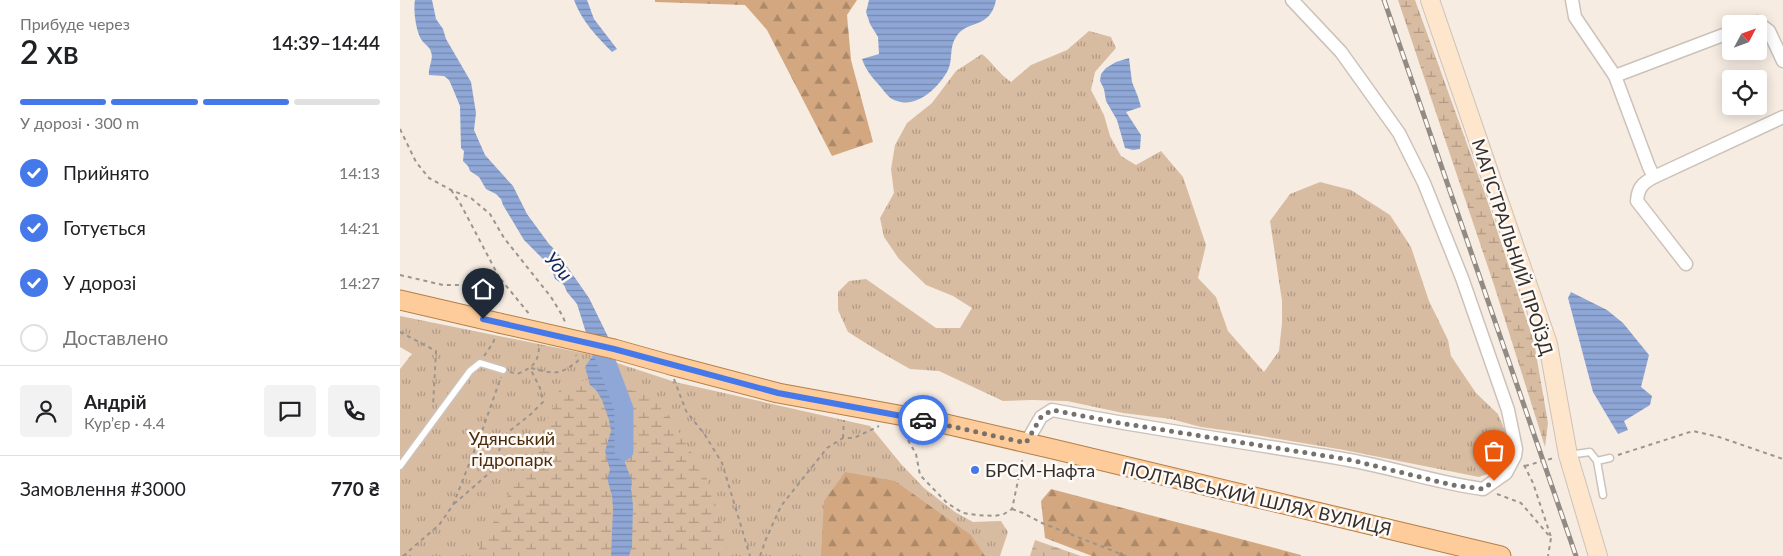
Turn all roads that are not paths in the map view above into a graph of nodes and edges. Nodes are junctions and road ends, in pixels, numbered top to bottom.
1 (1292, 0) edge
2 (1430, 0) edge
3 (1572, 0) edge
4 (1768, 30) edge
5 (1722, 35) edge
6 (1783, 60) edge
7 (1615, 76) junction
8 (1783, 116) edge
9 (1654, 177) junction
10 (1686, 264) dead end
11 (400, 300) edge
12 (503, 370) road end
13 (1026, 443) junction
14 (1568, 455) junction
15 (1610, 458) road end
16 (1597, 461) junction
17 (400, 466) edge
18 (1603, 495) dead end
19 (1501, 556) edge
20 (1598, 556) edge

1 - 13 street
2 - 14 main road, МАГІСТРАЛЬНИЙ ПРОЇЗД
3 - 7 street
4 - 6 street
5 - 7 street
7 - 9 street
8 - 9 street
9 - 10 street
11 - 13 main road, ПОЛТАВСЬКИЙ ШЛЯХ ВУЛИЦЯ, bridge
12 - 17 lane
13 - 19 main road, ПОЛТАВСЬКИЙ ШЛЯХ ВУЛИЦЯ
14 - 16 lane
14 - 20 main road, МАГІСТРАЛЬНИЙ ПРОЇЗД
15 - 16 lane
16 - 18 lane

